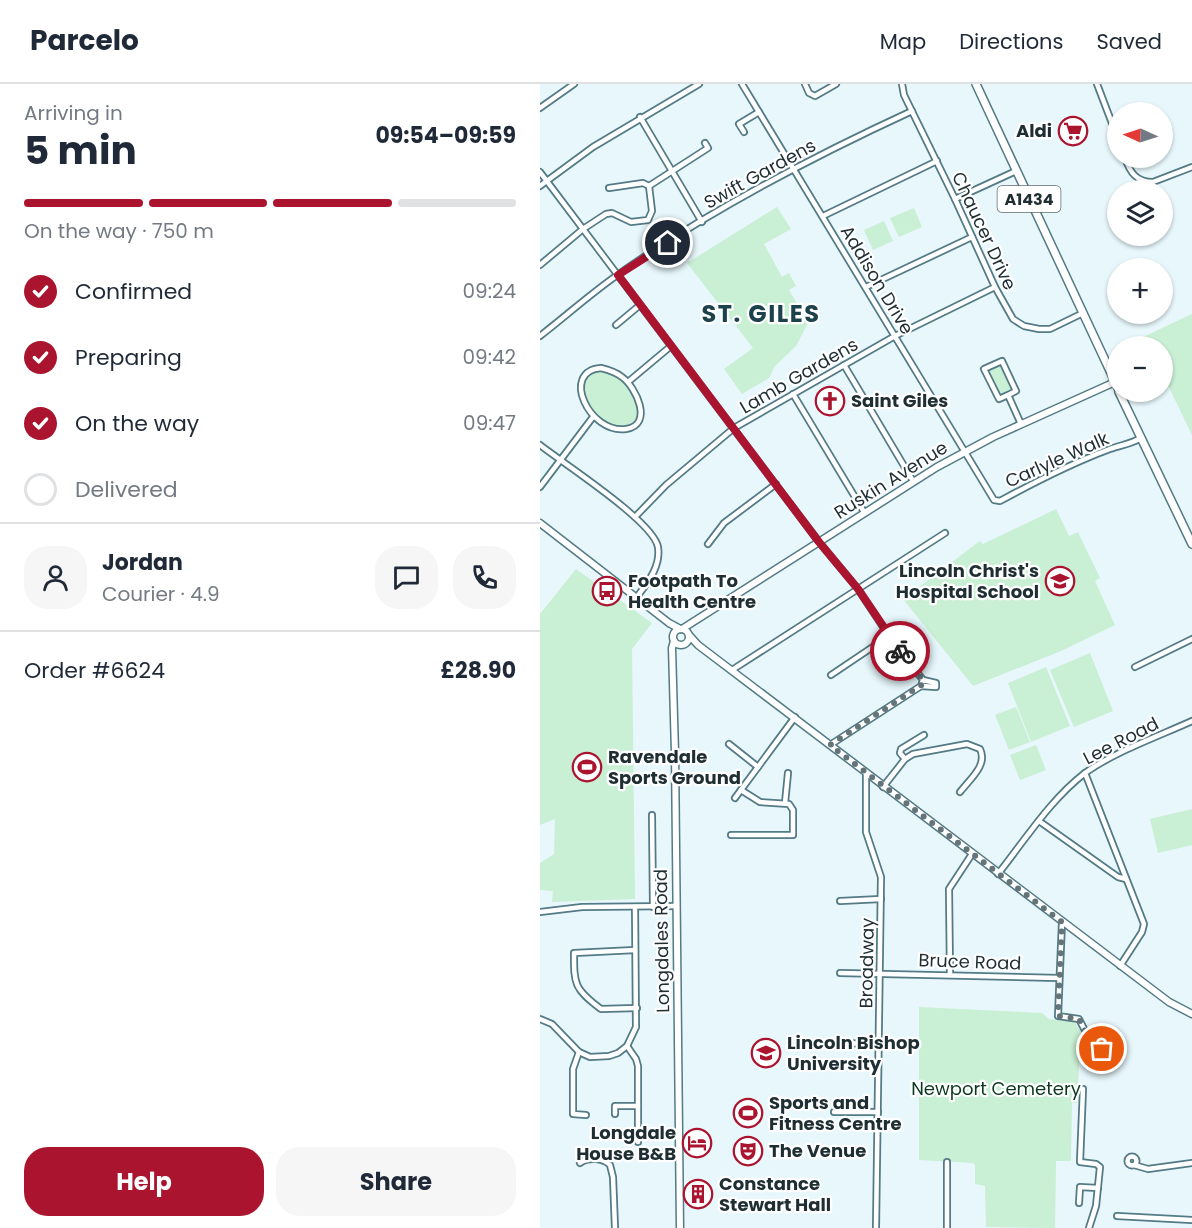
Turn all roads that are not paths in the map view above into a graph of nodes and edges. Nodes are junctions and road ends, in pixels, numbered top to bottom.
1 (574, 84) edge
2 (699, 84) edge
3 (742, 84) edge
4 (806, 84) edge
5 (836, 84) edge
6 (902, 84) edge
7 (976, 84) edge
8 (1097, 84) edge
9 (540, 108) edge
10 (912, 111) junction
11 (1107, 111) edge
12 (759, 112) junction
13 (640, 117) junction
14 (735, 118) dead end
15 (739, 124) junction
16 (744, 132) dead end
17 (705, 143) dead end
18 (708, 148) junction
19 (712, 154) dead end
20 (937, 161) junction
21 (1192, 167) edge
22 (794, 168) junction
23 (1129, 168) edge
24 (672, 171) junction
25 (1016, 171) junction
26 (540, 172) edge
27 (615, 178) dead end
28 (546, 181) junction
29 (540, 186) edge
30 (649, 186) junction
31 (616, 187) junction
32 (609, 188) dead end
33 (955, 199) junction
34 (823, 216) junction
35 (702, 222) junction
36 (583, 229) junction
37 (972, 237) junction
38 (540, 265) edge
39 (618, 275) junction
40 (866, 287) junction
41 (995, 287) junction
42 (640, 305) junction
43 (1083, 314) junction
44 (621, 321) junction
45 (616, 325) dead end
46 (626, 327) dead end
47 (540, 336) edge
48 (895, 336) junction
49 (671, 346) junction
50 (844, 365) junction
51 (1107, 366) edge
52 (628, 382) junction
53 (1107, 391) edge
54 (793, 394) junction
55 (1008, 395) junction
56 (1124, 402) edge
57 (593, 417) junction
58 (1021, 424) junction
59 (734, 428) junction
60 (1141, 438) junction
61 (540, 445) edge
62 (965, 452) junction
63 (560, 460) junction
64 (913, 481) junction
65 (776, 484) junction
66 (540, 488) edge
67 (988, 490) joint
68 (864, 512) junction
69 (635, 517) junction
70 (540, 523) edge
71 (945, 533) dead end
72 (819, 542) junction
73 (708, 544) dead end
74 (1192, 544) edge
75 (858, 589) junction
76 (637, 597) junction
77 (669, 623) junction
78 (694, 623) junction
79 (681, 629) junction
80 (689, 635) junction
81 (889, 636) junction
82 (674, 638) junction
83 (1192, 639) edge
84 (684, 644) junction
85 (698, 645) junction
86 (674, 654) junction
87 (1135, 667) dead end
88 (732, 670) junction
89 (831, 675) dead end
90 (795, 717) junction
91 (1192, 721) edge
92 (924, 735) dead end
93 (729, 744) dead end
94 (830, 745) junction
95 (905, 759) junction
96 (758, 767) junction
97 (1085, 773) junction
98 (788, 774) dead end
99 (866, 774) junction
100 (883, 787) junction
101 (961, 788) dead end
102 (741, 790) junction
103 (735, 798) dead end
104 (785, 803) junction
105 (652, 815) dead end
106 (1039, 821) junction
107 (731, 834) dead end
108 (972, 854) junction
109 (998, 874) junction
110 (1126, 879) junction
111 (881, 899) junction
112 (840, 901) dead end
113 (676, 906) junction
114 (635, 907) junction
115 (653, 907) junction
116 (540, 912) edge
117 (1062, 922) junction
118 (635, 950) junction
119 (1120, 966) junction
120 (840, 973) dead end
121 (880, 973) junction
122 (950, 975) junction
123 (1059, 978) junction
124 (636, 1008) junction
125 (1192, 1014) edge
126 (540, 1020) edge
127 (837, 1043) dead end
128 (879, 1044) junction
129 (627, 1046) junction
130 (1102, 1049) dead end
131 (579, 1052) junction
132 (1096, 1052) junction
133 (1100, 1060) dead end
134 (1083, 1089) dead end
135 (638, 1106) junction
136 (834, 1112) dead end
137 (878, 1112) junction
138 (615, 1114) dead end
139 (586, 1115) dead end
140 (638, 1142) dead end
141 (947, 1162) dead end
142 (580, 1163) dead end
143 (1192, 1163) edge
144 (1134, 1165) dead end
145 (1098, 1188) junction
146 (1079, 1203) dead end
147 (1117, 1215) dead end
148 (1192, 1220) edge
149 (615, 1228) edge
150 (680, 1228) edge
151 (876, 1228) edge
152 (947, 1228) edge
153 (1089, 1228) edge

1 - 9 street
2 - 13 street
3 - 12 street, Addison Drive
4 - 5 street
6 - 10 street, Chaucer Drive
7 - 25 main road, A1434
8 - 11 street
10 - 20 street, Chaucer Drive
10 - 22 street, Swift Gardens
12 - 15 street
12 - 22 street, Addison Drive
13 - 24 street
13 - 28 street
14 - 15 street
15 - 16 street
17 - 18 street
18 - 19 street
18 - 24 street
20 - 33 street, Chaucer Drive
20 - 34 street
21 - 23 street
22 - 34 street, Addison Drive
22 - 35 street, Swift Gardens
24 - 30 street
24 - 35 street
25 - 33 street
25 - 43 main road, A1434
26 - 28 street
27 - 31 street
28 - 29 street
28 - 36 street
30 - 31 street
30 - 36 street
31 - 32 street
33 - 37 street, Chaucer Drive
34 - 40 street, Addison Drive
35 - 39 street, Swift Gardens
36 - 38 street
36 - 39 street
37 - 40 street
37 - 41 street, Chaucer Drive
39 - 42 street
39 - 47 street, Swift Gardens
40 - 48 street, Addison Drive
41 - 43 street, Chaucer Drive
41 - 48 street, Lamb Gardens
42 - 44 street
42 - 49 street
43 - 51 main road, A1434
44 - 45 street
44 - 46 street
48 - 50 street, Lamb Gardens
48 - 62 street, Addison Drive
49 - 52 street
49 - 59 street
50 - 54 street, Lamb Gardens
50 - 64 street
52 - 57 street
52 - 57 street
53 - 58 main road, Ruskin Avenue
54 - 59 street, Lamb Gardens
54 - 68 street
55 - 55 street
55 - 58 street
56 - 60 main road, A1434
57 - 63 street
58 - 62 main road, Ruskin Avenue
59 - 65 street
59 - 69 street, Lamb Gardens
60 - 67 street, Carlyle Walk
60 - 74 main road, A1434
61 - 63 street
62 - 64 main road, Ruskin Avenue
62 - 67 street, Addison Drive
63 - 66 street
63 - 69 street
64 - 68 main road, Ruskin Avenue
65 - 72 street
65 - 73 street
68 - 72 main road, Ruskin Avenue
69 - 76 street
70 - 76 main road
71 - 75 street
72 - 75 street
72 - 78 main road, Ruskin Avenue
75 - 81 street
75 - 88 street
76 - 77 main road
77 - 79 main road
77 - 82 main road, Longdales Road
78 - 79 main road, Ruskin Avenue
78 - 80 main road
79 - 80 main road
79 - 82 main road
80 - 84 main road
80 - 85 main road
81 - 89 street
81 - 94 street
82 - 84 main road
82 - 86 main road, Longdales Road
83 - 87 street
84 - 85 main road
84 - 86 main road
85 - 88 main road
86 - 113 main road, Longdales Road
88 - 90 main road
90 - 94 main road
90 - 96 street
91 - 97 street, Lee Road
92 - 95 street
93 - 96 street
94 - 99 main road
95 - 100 street
95 - 101 street
96 - 102 street
97 - 106 street, Lee Road
97 - 110 street
98 - 104 street
99 - 100 main road
99 - 111 street, Broadway
100 - 108 main road
102 - 103 street
102 - 104 street
104 - 107 street
105 - 115 street
106 - 109 street, Lee Road
106 - 110 street
108 - 109 main road
108 - 122 street
109 - 117 main road
110 - 119 street
111 - 112 street
111 - 121 street, Broadway
113 - 115 street
113 - 150 main road, Longdales Road
114 - 115 street
114 - 116 street
114 - 118 street
117 - 119 main road
117 - 123 street
118 - 124 street
118 - 124 street
119 - 125 main road
120 - 121 street, Bruce Road
121 - 122 street, Bruce Road
121 - 128 street, Broadway
122 - 123 street, Bruce Road
123 - 132 street
124 - 129 street
126 - 131 street
127 - 128 street
128 - 137 street, Broadway
129 - 131 street
129 - 135 street
130 - 132 street
131 - 139 street
132 - 133 street
134 - 145 street
135 - 138 street
135 - 140 street
136 - 137 street
137 - 151 street, Broadway
141 - 152 street
142 - 149 street
143 - 144 street
145 - 146 street
145 - 153 street
147 - 148 street

